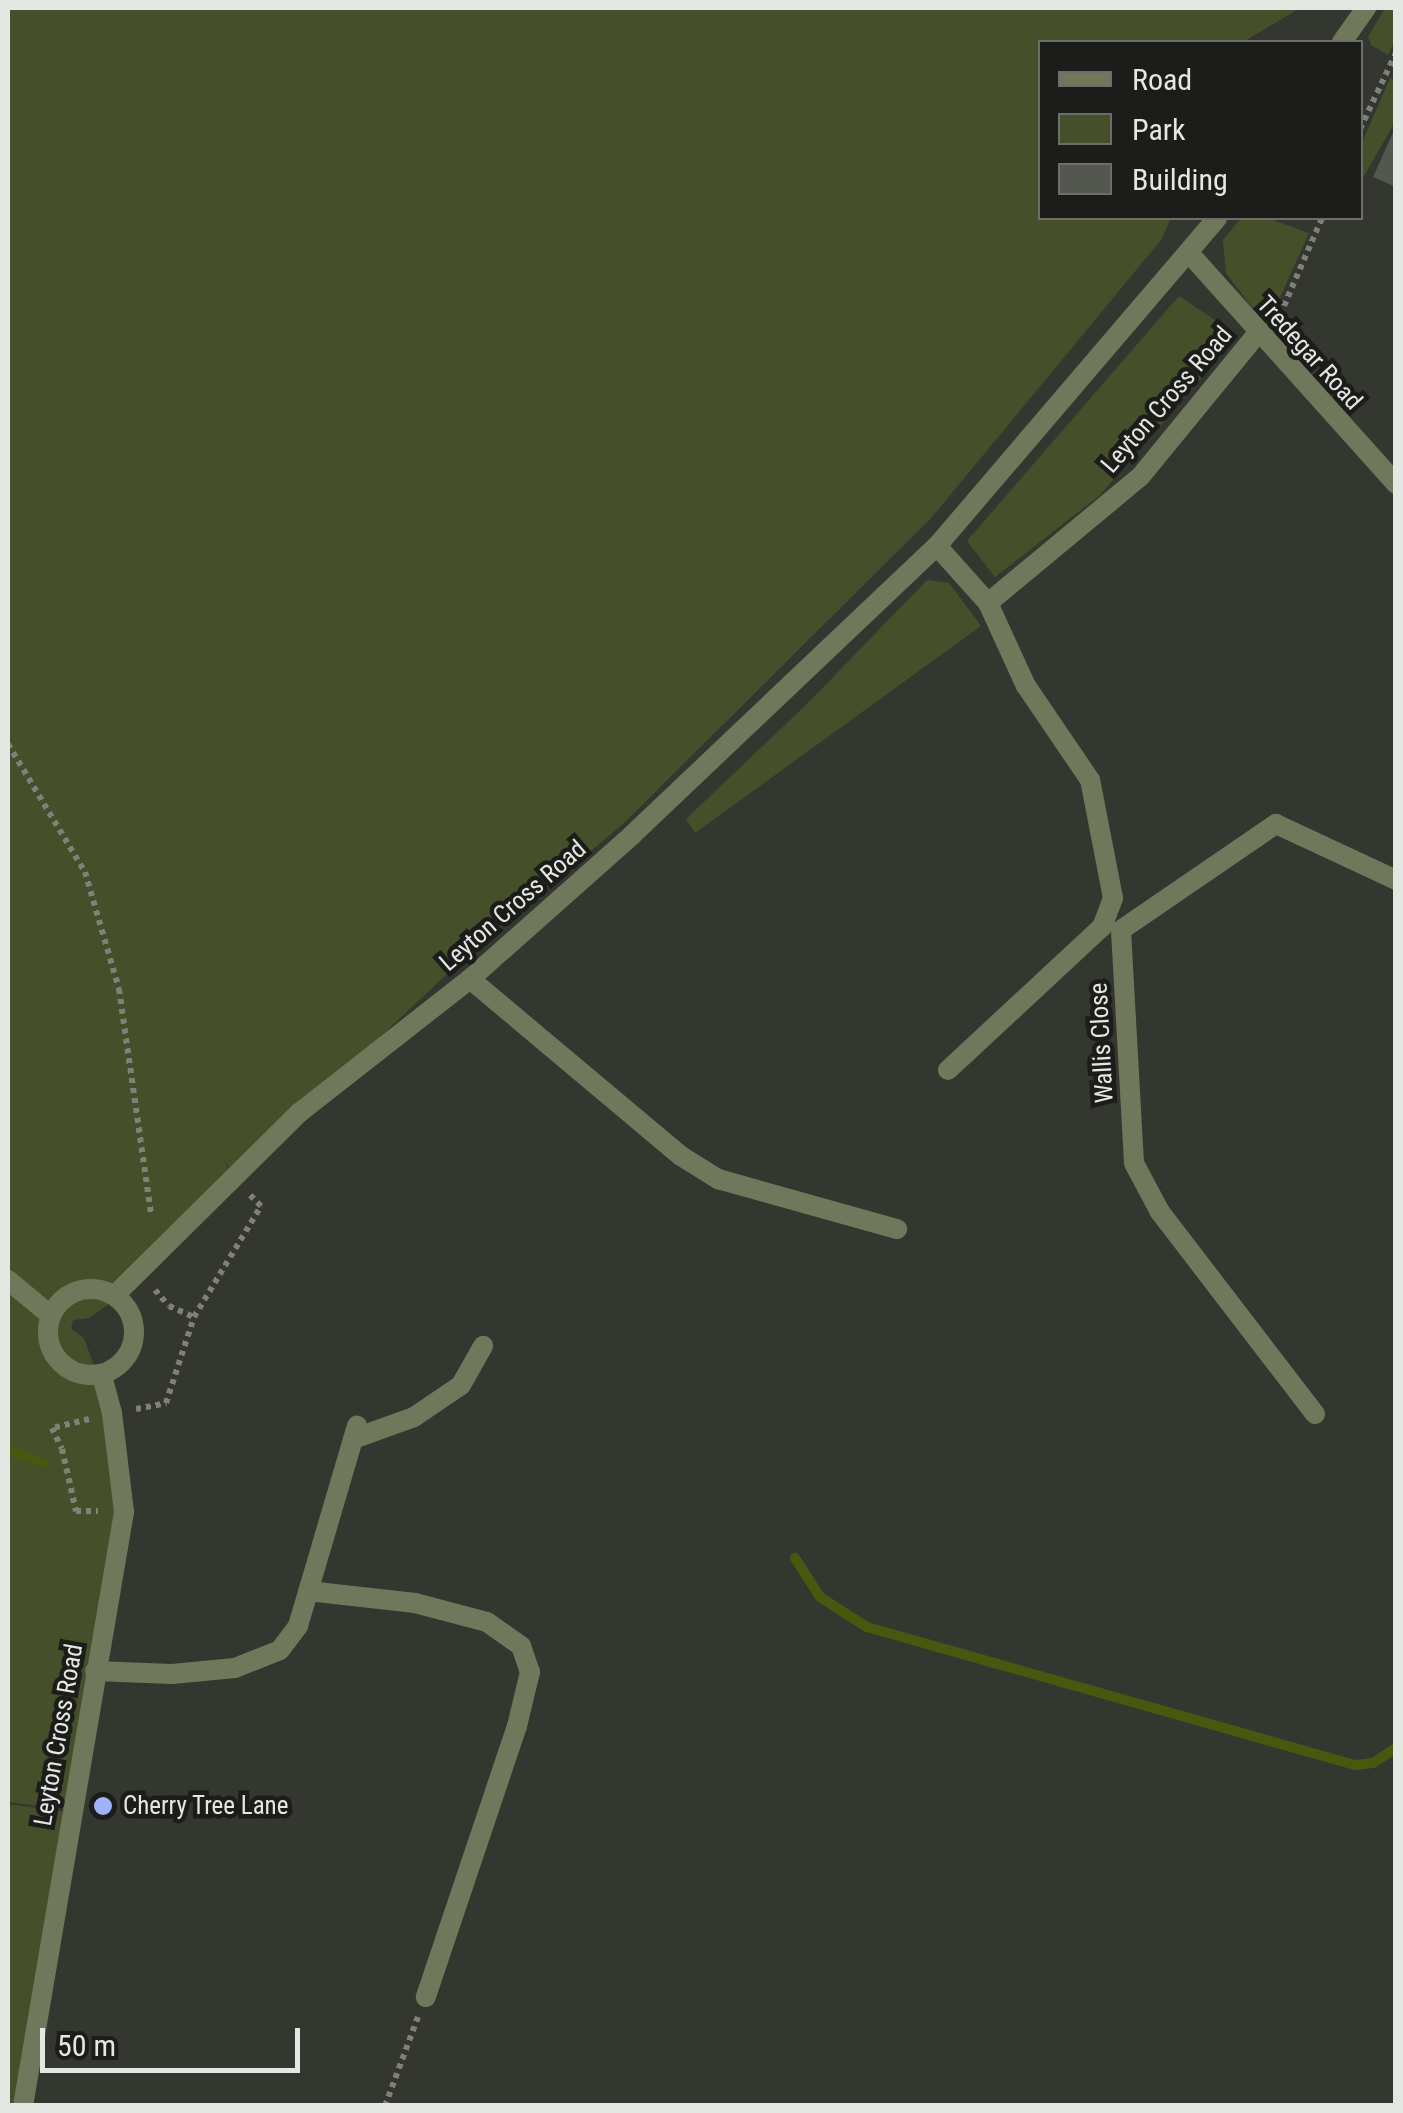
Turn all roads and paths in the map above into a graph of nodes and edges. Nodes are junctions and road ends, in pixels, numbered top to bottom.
1 (1366, 8) edge
2 (1343, 40) edge
3 (1396, 53) edge
4 (1363, 123) edge
5 (1215, 220) edge
6 (1321, 220) edge
7 (1189, 253) junction
8 (1260, 337) junction
9 (1396, 484) edge
10 (937, 546) junction
11 (988, 603) junction
12 (8, 744) edge
13 (1396, 880) edge
14 (470, 979) junction
15 (948, 1070) dead end
16 (233, 1177) junction
17 (151, 1212) dead end
18 (897, 1230) dead end
19 (138, 1272) junction
20 (8, 1280) edge
21 (115, 1295) junction
22 (49, 1314) junction
23 (194, 1317) junction
24 (482, 1346) dead end
25 (102, 1374) junction
26 (112, 1413) junction
27 (1316, 1414) dead end
28 (124, 1512) junction
29 (308, 1591) junction
30 (95, 1671) junction
31 (426, 1997) joint
32 (22, 2106) edge
33 (385, 2106) edge

1 - 2 street
3 - 4 path
5 - 7 street, Leyton Cross Road
6 - 8 path
7 - 8 street, Tredegar Road
7 - 10 street, Leyton Cross Road
8 - 9 street, Tredegar Road
8 - 11 street, Leyton Cross Road
10 - 11 street
10 - 14 street, Leyton Cross Road
11 - 15 street
12 - 17 path
13 - 27 street, Wallis Close
14 - 16 street, Leyton Cross Road
14 - 18 street
16 - 19 street, Leyton Cross Road
16 - 23 path
19 - 21 street, Leyton Cross Road
19 - 23 path
20 - 22 street
21 - 22 street
21 - 25 street
22 - 25 street
23 - 26 path
24 - 29 street
25 - 26 street, Leyton Cross Road
26 - 28 street, Leyton Cross Road
26 - 28 path
28 - 30 street, Leyton Cross Road
29 - 30 street
29 - 31 street
30 - 32 street, Leyton Cross Road
31 - 33 path

